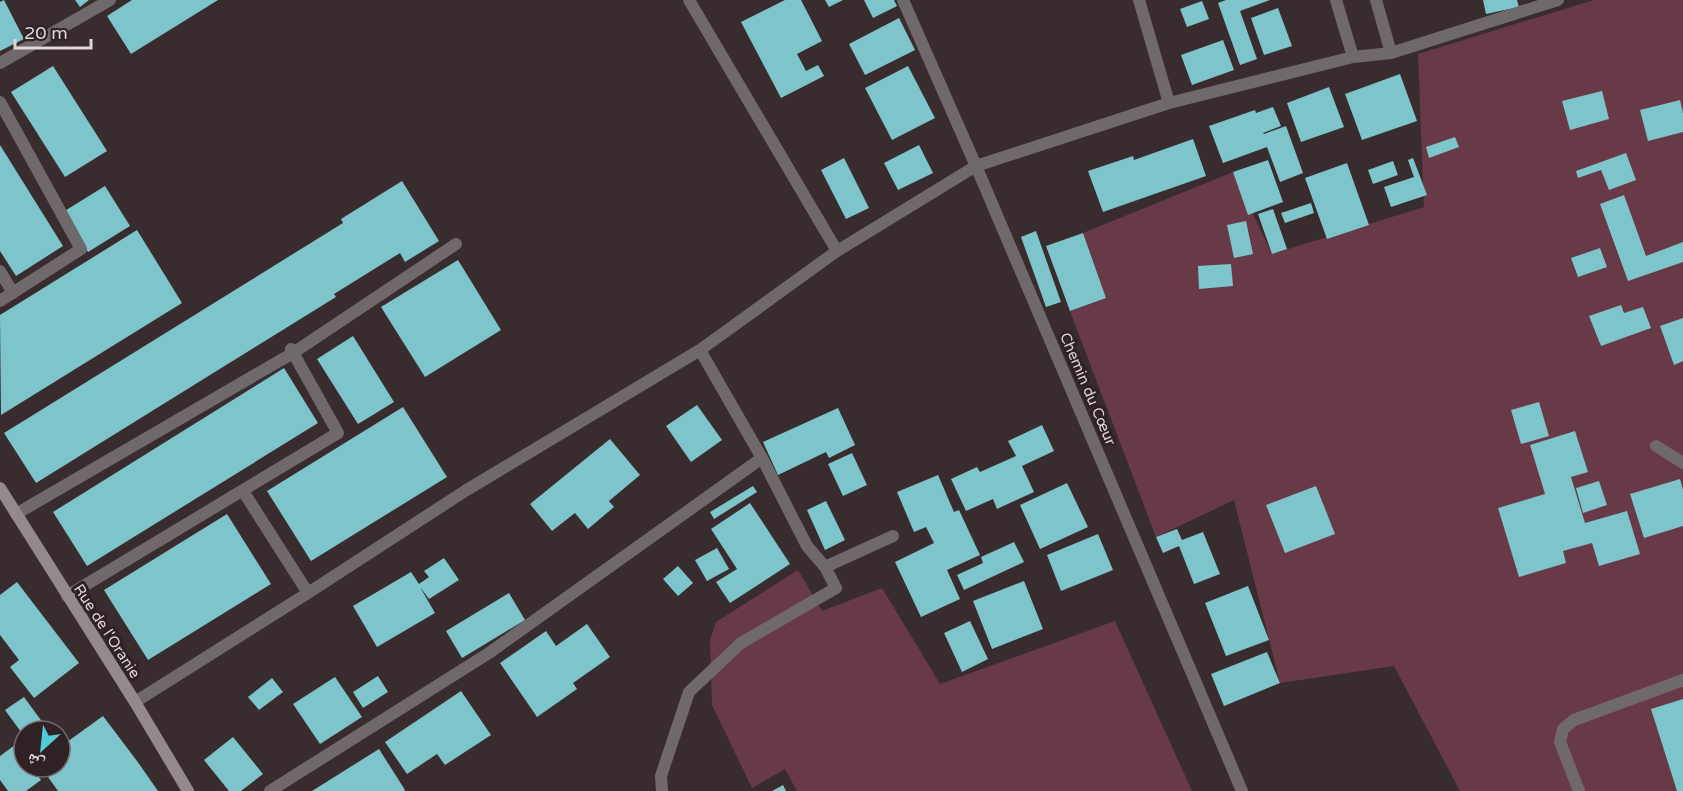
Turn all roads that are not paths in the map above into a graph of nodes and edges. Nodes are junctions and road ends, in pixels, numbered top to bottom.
1 (110, 0) edge
2 (689, 0) edge
3 (903, 0) edge
4 (1139, 0) edge
5 (1336, 0) edge
6 (1376, 0) edge
7 (1558, 0) edge
8 (1391, 53) junction
9 (1353, 57) junction
10 (0, 63) edge
11 (0, 102) edge
12 (1169, 103) junction
13 (976, 166) junction
14 (456, 244) dead end
15 (837, 251) junction
16 (0, 271) edge
17 (13, 293) junction
18 (0, 301) edge
19 (700, 350) junction
20 (292, 351) junction
21 (1656, 446) dead end
22 (762, 458) junction
23 (1683, 463) edge
24 (0, 488) edge
25 (243, 491) junction
26 (16, 514) junction
27 (893, 537) dead end
28 (825, 567) junction
29 (308, 593) junction
30 (67, 596) junction
31 (1683, 680) edge
32 (135, 702) junction
33 (188, 791) edge
34 (270, 791) edge
35 (662, 791) edge
36 (1242, 791) edge
37 (1579, 791) edge

1 - 10 street
2 - 15 street
3 - 13 street, Chemin du Cœur
4 - 12 street
5 - 9 street
6 - 8 street
7 - 8 street
8 - 9 street
9 - 12 street
11 - 17 street
12 - 13 street
13 - 15 street
13 - 36 street, Chemin du Cœur
14 - 20 street
15 - 19 street
16 - 17 street
17 - 18 street
19 - 22 street
19 - 29 street
20 - 25 street
20 - 26 street
21 - 23 street
22 - 28 street
22 - 34 street
24 - 26 street, Rue de l'Oranie
25 - 29 street
25 - 30 street
26 - 30 street, Rue de l'Oranie
27 - 28 street
28 - 35 street
29 - 32 street
30 - 32 street, Rue de l'Oranie
31 - 37 street
32 - 33 street, Rue de l'Oranie

